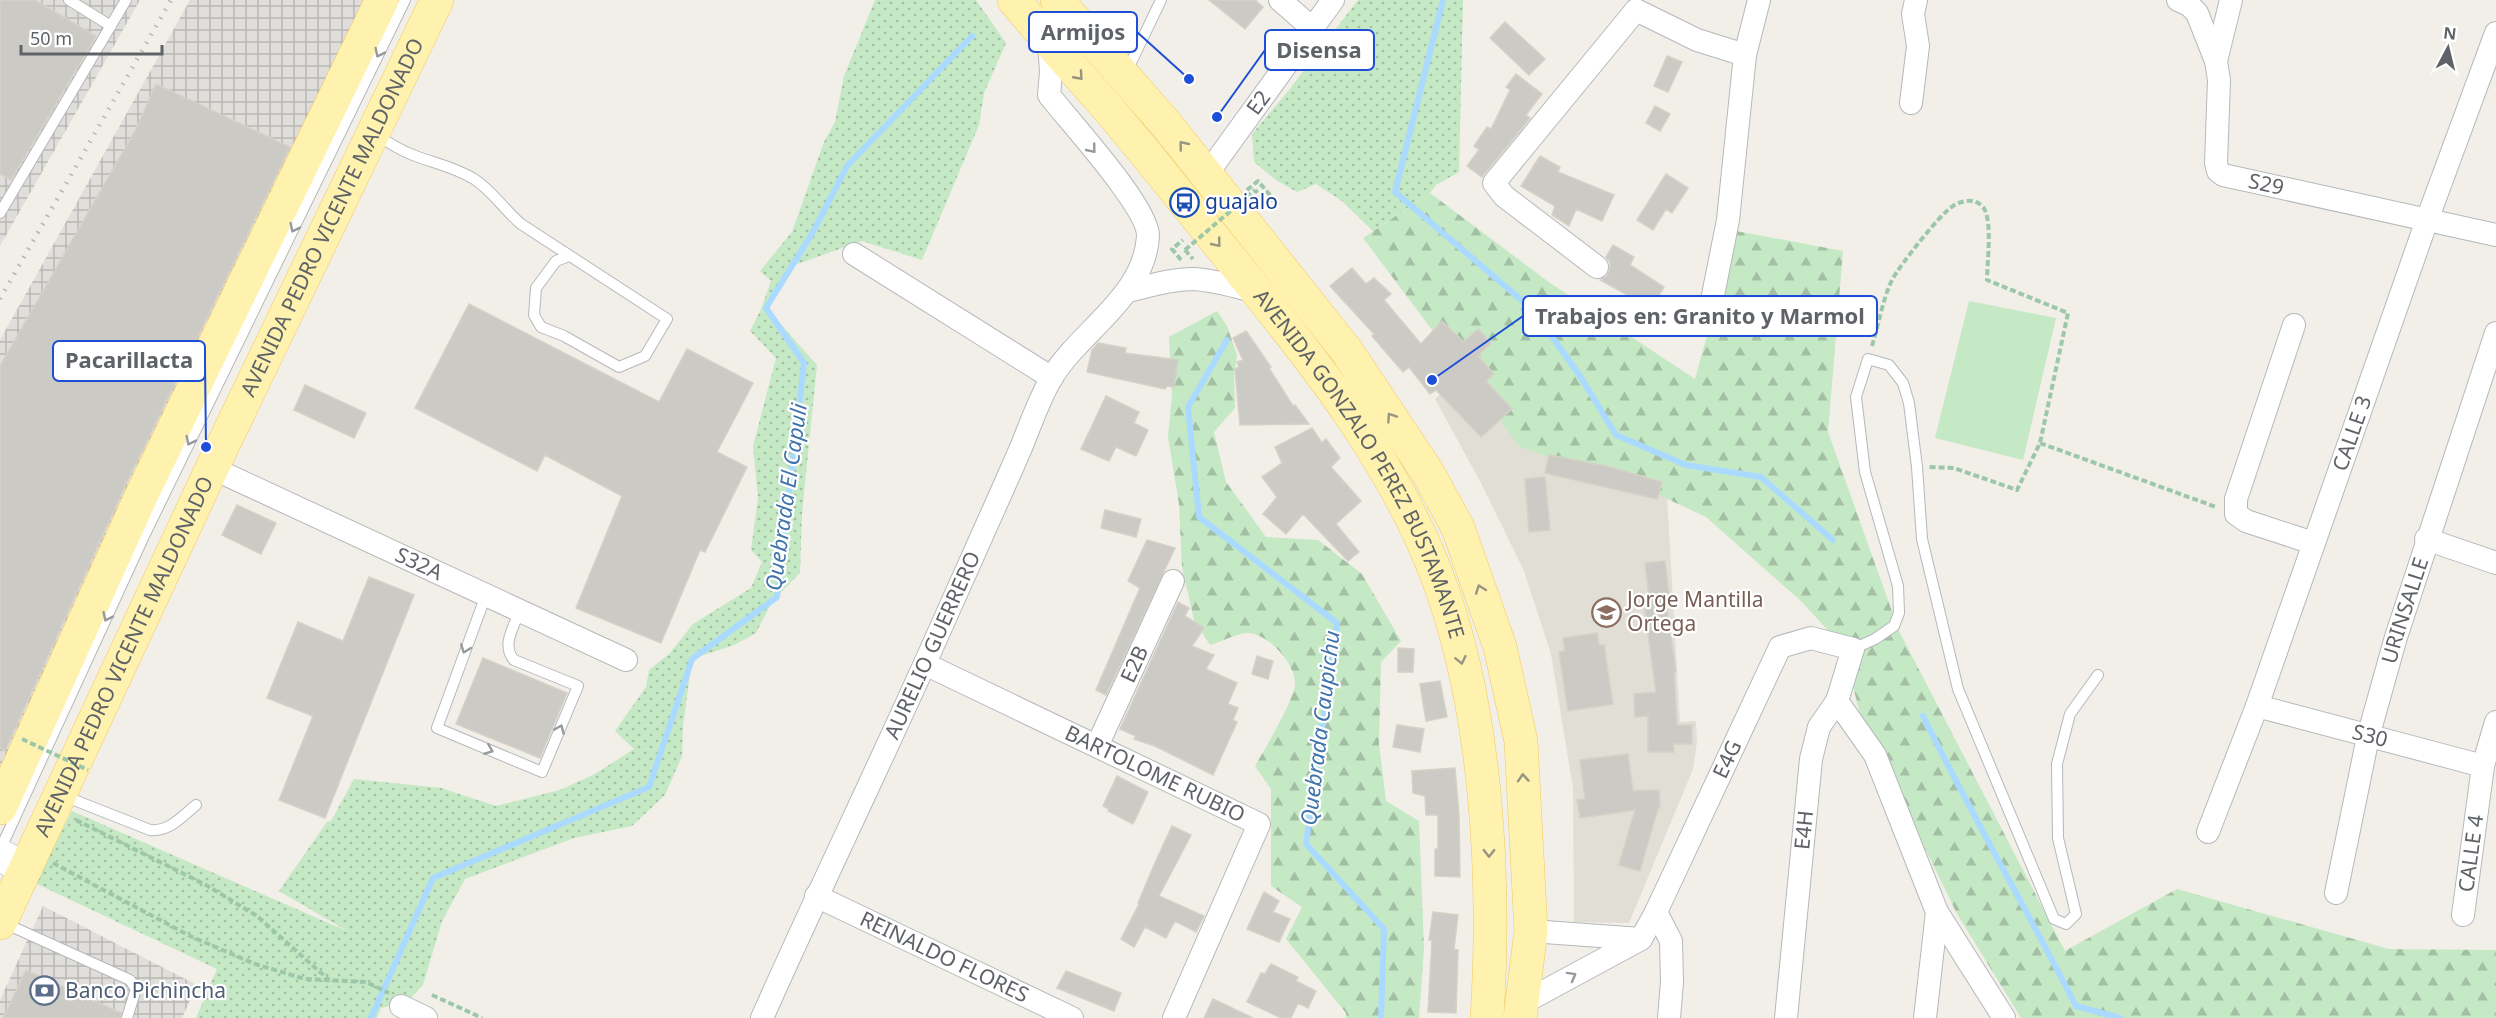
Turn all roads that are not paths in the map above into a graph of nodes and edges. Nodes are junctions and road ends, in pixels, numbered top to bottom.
1 (69, 0) edge
2 (126, 0) edge
3 (382, 0) edge
4 (405, 0) edge
5 (425, 0) edge
6 (437, 0) edge
7 (1014, 0) edge
8 (1057, 0) edge
9 (1161, 0) edge
10 (1281, 0) edge
11 (1332, 0) edge
12 (1759, 0) edge
13 (1916, 0) edge
14 (2178, 0) edge
15 (2231, 0) edge
16 (1628, 5) edge
17 (111, 26) junction
18 (1313, 29) junction
19 (2496, 33) edge
20 (1048, 42) junction
21 (1745, 55) junction
22 (2216, 61) junction
23 (1124, 76) junction
24 (383, 85) dead end
25 (1911, 103) dead end
26 (374, 132) junction
27 (1207, 174) junction
28 (0, 213) edge
29 (2427, 220) junction
30 (2496, 235) edge
31 (854, 254) dead end
32 (569, 256) junction
33 (1597, 267) dead end
34 (1128, 291) junction
35 (1257, 292) junction
36 (1708, 320) dead end
37 (2294, 325) dead end
38 (2496, 333) edge
39 (1052, 378) junction
40 (212, 468) junction
41 (2426, 538) junction
42 (2313, 543) junction
43 (2496, 563) edge
44 (1173, 581) dead end
45 (486, 595) junction
46 (520, 610) junction
47 (1852, 649) junction
48 (626, 660) dead end
49 (925, 664) junction
50 (2098, 675) dead end
51 (1837, 701) junction
52 (2257, 706) junction
53 (2496, 722) edge
54 (2368, 737) junction
55 (1097, 746) junction
56 (68, 749) dead end
57 (2483, 766) junction
58 (57, 801) junction
59 (196, 805) dead end
60 (0, 808) edge
61 (2208, 832) dead end
62 (13, 867) edge
63 (2336, 893) dead end
64 (816, 896) junction
65 (1656, 912) junction
66 (1937, 912) junction
67 (2463, 915) dead end
68 (1, 922) edge
69 (1530, 931) junction
70 (1641, 939) junction
71 (396, 1000) road end
72 (1520, 1011) edge
73 (126, 1018) edge
74 (426, 1018) edge
75 (762, 1018) edge
76 (1072, 1018) edge
77 (1174, 1018) edge
78 (1487, 1018) edge
79 (1669, 1018) edge
80 (1785, 1018) edge
81 (1924, 1018) edge
82 (2004, 1018) edge

1 - 17 lane
2 - 17 lane
3 - 60 main road
4 -> 62 lane
5 - 24 lane
6 - 26 main road, AVENIDA PEDRO VICENTE MALDONADO
7 - 20 main road, AVENIDA GONZALO PEREZ BUSTAMANTE
8 - 23 main road, AVENIDA GONZALO PEREZ BUSTAMANTE
9 - 23 lane
10 - 18 street
11 - 18 street, E2
12 - 21 street
13 - 25 street
14 - 22 street, S29
15 - 22 street
16 - 21 street
16 - 33 street
17 - 28 lane
18 - 27 street, E2
19 - 29 street, CALLE 3
20 -> 34 street, AURELIO GUERRERO
20 -> 35 main road, AVENIDA GONZALO PEREZ BUSTAMANTE
21 - 36 street
22 - 29 street, S29
27 -> 23 main road, AVENIDA GONZALO PEREZ BUSTAMANTE
26 - 32 lane
26 - 40 main road, AVENIDA PEDRO VICENTE MALDONADO
69 -> 27 main road, AVENIDA GONZALO PEREZ BUSTAMANTE
29 - 30 street, S29
29 - 42 street, CALLE 3
31 - 39 street
32 - 32 lane
34 - 35 street
34 - 39 street, AURELIO GUERRERO
35 -> 78 main road, AVENIDA GONZALO PEREZ BUSTAMANTE
37 - 42 street
38 - 41 street, URINSALLE
39 - 49 street, AURELIO GUERRERO
40 - 45 street, S32A
40 - 58 main road, AVENIDA PEDRO VICENTE MALDONADO
41 - 43 street
41 - 54 street, URINSALLE
42 - 52 street, CALLE 3
44 - 55 street, E2B
45 - 46 street, S32A
45 -> 46 lane
46 - 48 street, S32A
47 - 50 lane
47 - 51 street, E4H
47 - 65 street, E4G
49 - 55 street, BARTOLOME RUBIO
49 - 64 street, AURELIO GUERRERO
51 - 66 street
51 - 80 street, E4H
52 - 54 street, S30
52 - 61 street, CALLE 3
53 - 57 street, CALLE 4
54 - 57 street, S30
54 - 63 street, URINSALLE
55 - 77 street, BARTOLOME RUBIO
56 - 62 lane
57 - 67 street, CALLE 4
58 - 59 lane
58 - 62 main road, AVENIDA PEDRO VICENTE MALDONADO
62 - 68 main road, AVENIDA PEDRO VICENTE MALDONADO
64 - 75 street, AURELIO GUERRERO
64 - 76 street, REINALDO FLORES
65 - 70 street, E4G
65 - 79 street
66 - 81 street
66 - 82 street
68 - 73 lane
69 - 70 street
69 - 72 main road, AVENIDA GONZALO PEREZ BUSTAMANTE
72 -> 70 street
71 - 74 street

